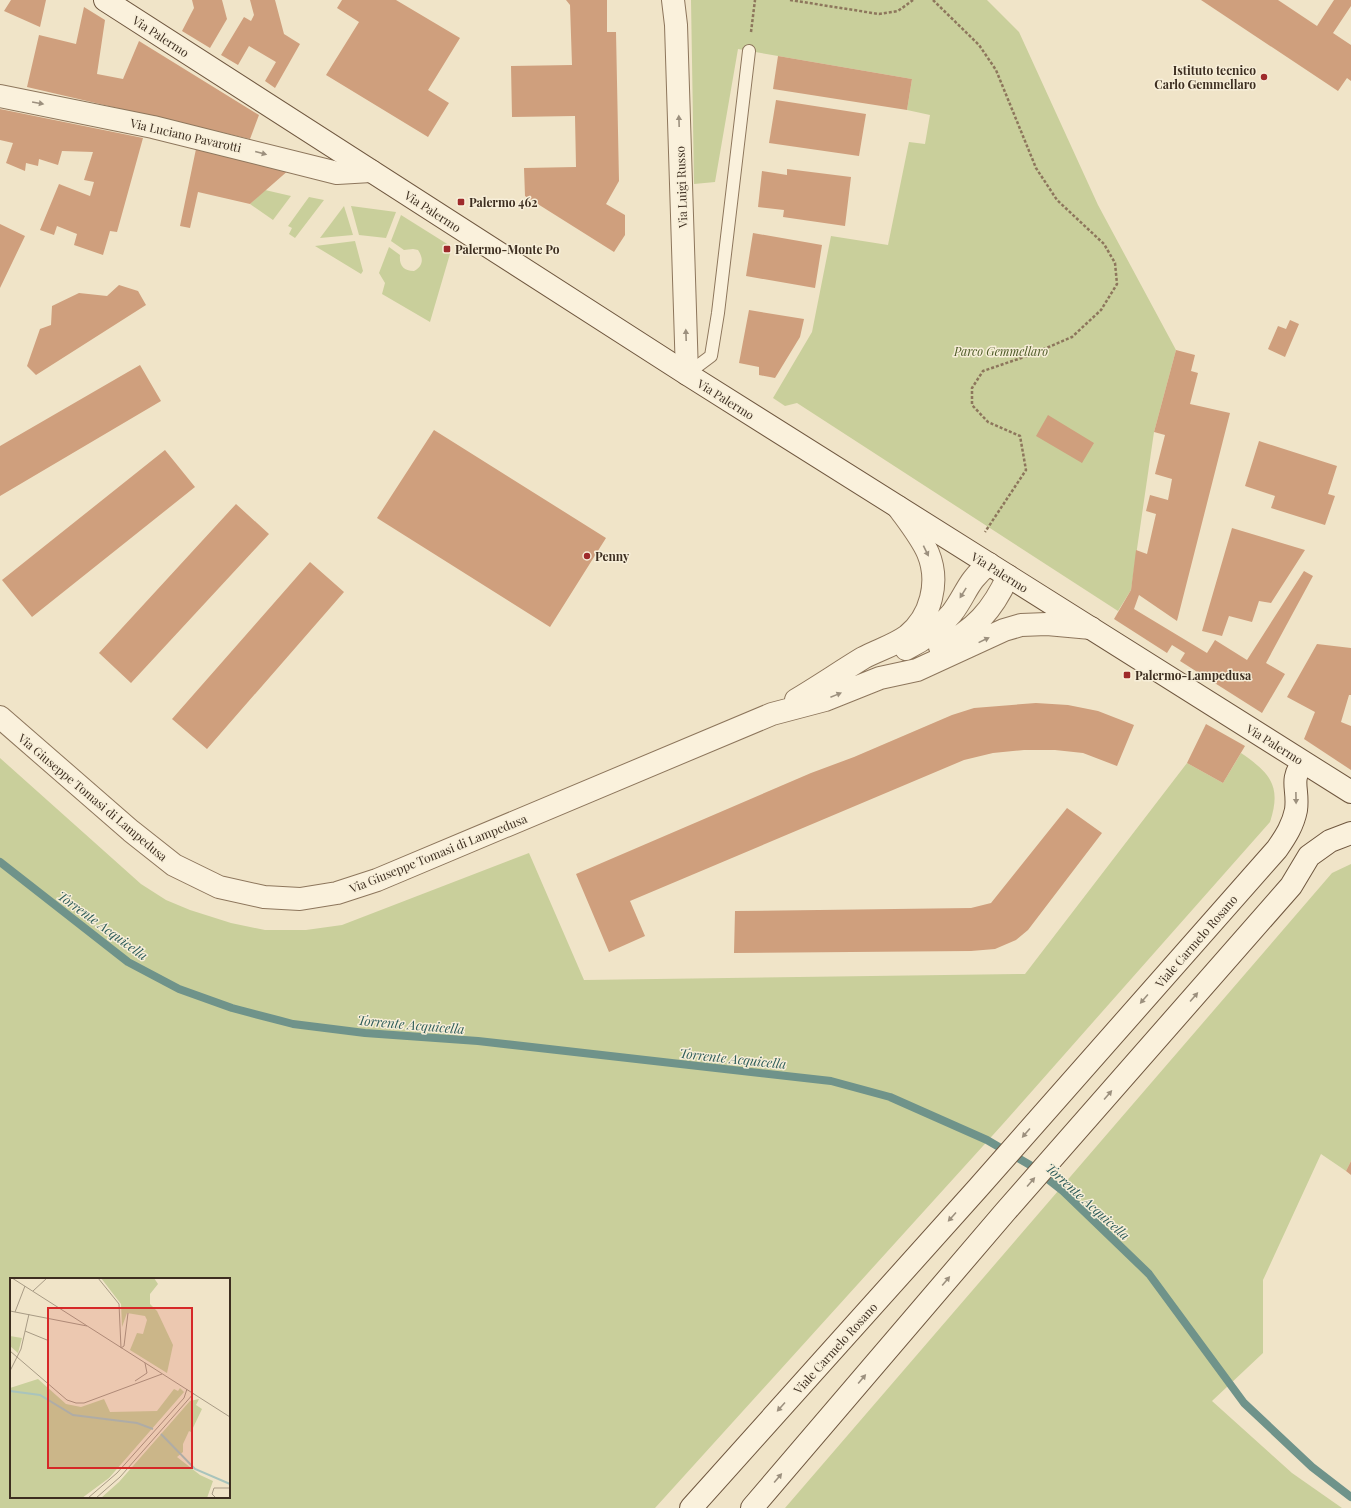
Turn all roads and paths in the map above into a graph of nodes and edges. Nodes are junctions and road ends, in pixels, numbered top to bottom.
1 (105, 0) edge
2 (673, 0) edge
3 (755, 0) edge
4 (790, 0) edge
5 (913, 0) edge
6 (933, 0) edge
7 (749, 51) joint
8 (0, 96) edge
9 (371, 171) junction
10 (687, 374) junction
11 (898, 507) junction
12 (967, 551) junction
13 (989, 564) junction
14 (1008, 576) junction
15 (1090, 628) junction
16 (880, 678) junction
17 (819, 686) junction
18 (772, 714) junction
19 (0, 717) edge
20 (1303, 762) junction
21 (1351, 792) edge
22 (1351, 833) edge
23 (1351, 847) edge
24 (1291, 886) junction
25 (691, 1508) edge
26 (752, 1508) edge

1 - 9 main road, Via Palermo
10 -> 2 main road, Via Luigi Russo
3 - 7 path
4 - 5 path
6 - 12 path
7 - 10 lane
8 -> 9 main road, Via Luciano Pavarotti
9 - 10 main road, Via Palermo
10 - 11 main road, Via Palermo
11 - 12 main road, Via Palermo
11 -> 17 main road
12 - 13 main road, Via Palermo
13 - 14 main road, Via Palermo
13 -> 17 main road
14 - 15 main road, Via Palermo
14 - 16 main road
16 -> 15 main road
15 - 20 main road, Via Palermo
18 -> 16 main road
17 - 18 main road
18 - 19 main road, Via Giuseppe Tomasi di Lampedusa
20 - 21 main road, Via Palermo
20 -> 25 main road, Viale Carmelo Rosano
22 - 24 main road
23 - 24 main road
26 -> 24 main road

